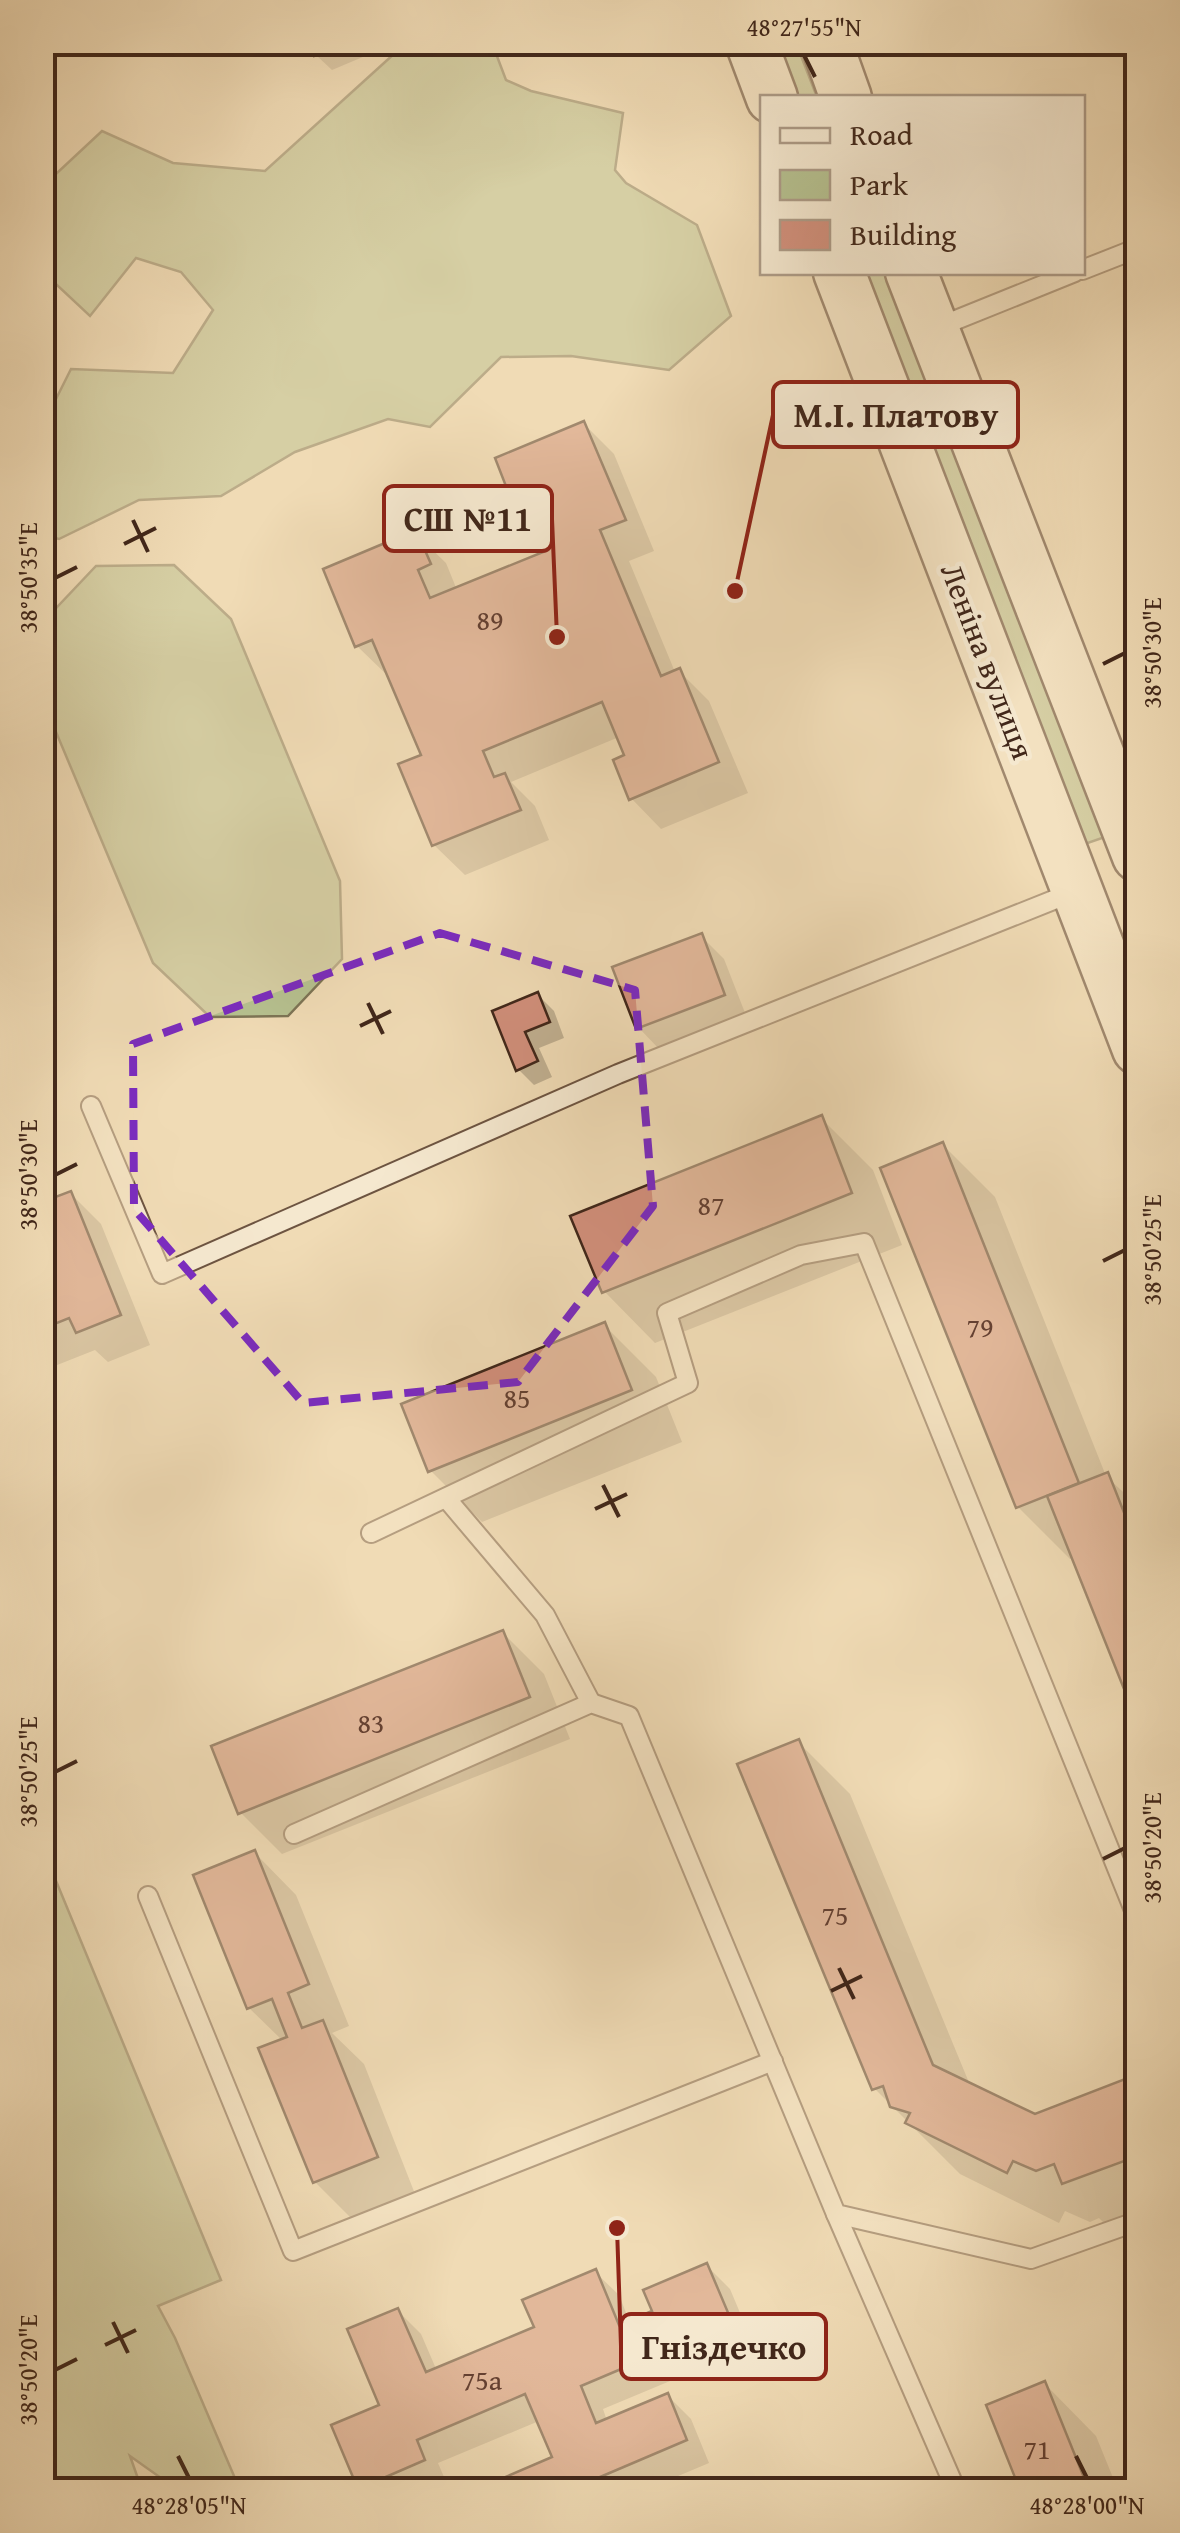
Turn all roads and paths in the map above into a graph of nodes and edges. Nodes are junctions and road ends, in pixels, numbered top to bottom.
1 (751, 42) edge
2 (826, 42) edge
3 (771, 95) edge
4 (845, 95) edge
5 (1138, 248) edge
6 (1085, 269) edge
7 (840, 275) edge
8 (912, 275) edge
9 (1067, 275) edge
10 (932, 329) junction
11 (1138, 856) edge
12 (1138, 866) edge
13 (1076, 890) junction
14 (1138, 1049) edge
15 (91, 1106) dead end
16 (446, 1498) junction
17 (372, 1533) dead end
18 (592, 1703) junction
19 (294, 1834) dead end
20 (148, 1896) dead end
21 (1138, 1920) edge
22 (773, 2061) junction
23 (836, 2214) junction
24 (1138, 2221) edge
25 (956, 2490) edge

1 - 3 street
2 - 4 street
5 - 6 lane
7 - 13 street, Леніна вулиця
8 - 10 street
9 - 10 lane
10 - 11 street
12 - 13 street
13 - 14 street, Леніна вулиця
13 - 15 lane
16 - 17 lane
16 - 18 lane
16 - 21 lane
18 - 19 lane
18 - 22 lane
20 - 22 lane
22 - 23 lane
23 - 24 lane
23 - 25 lane

